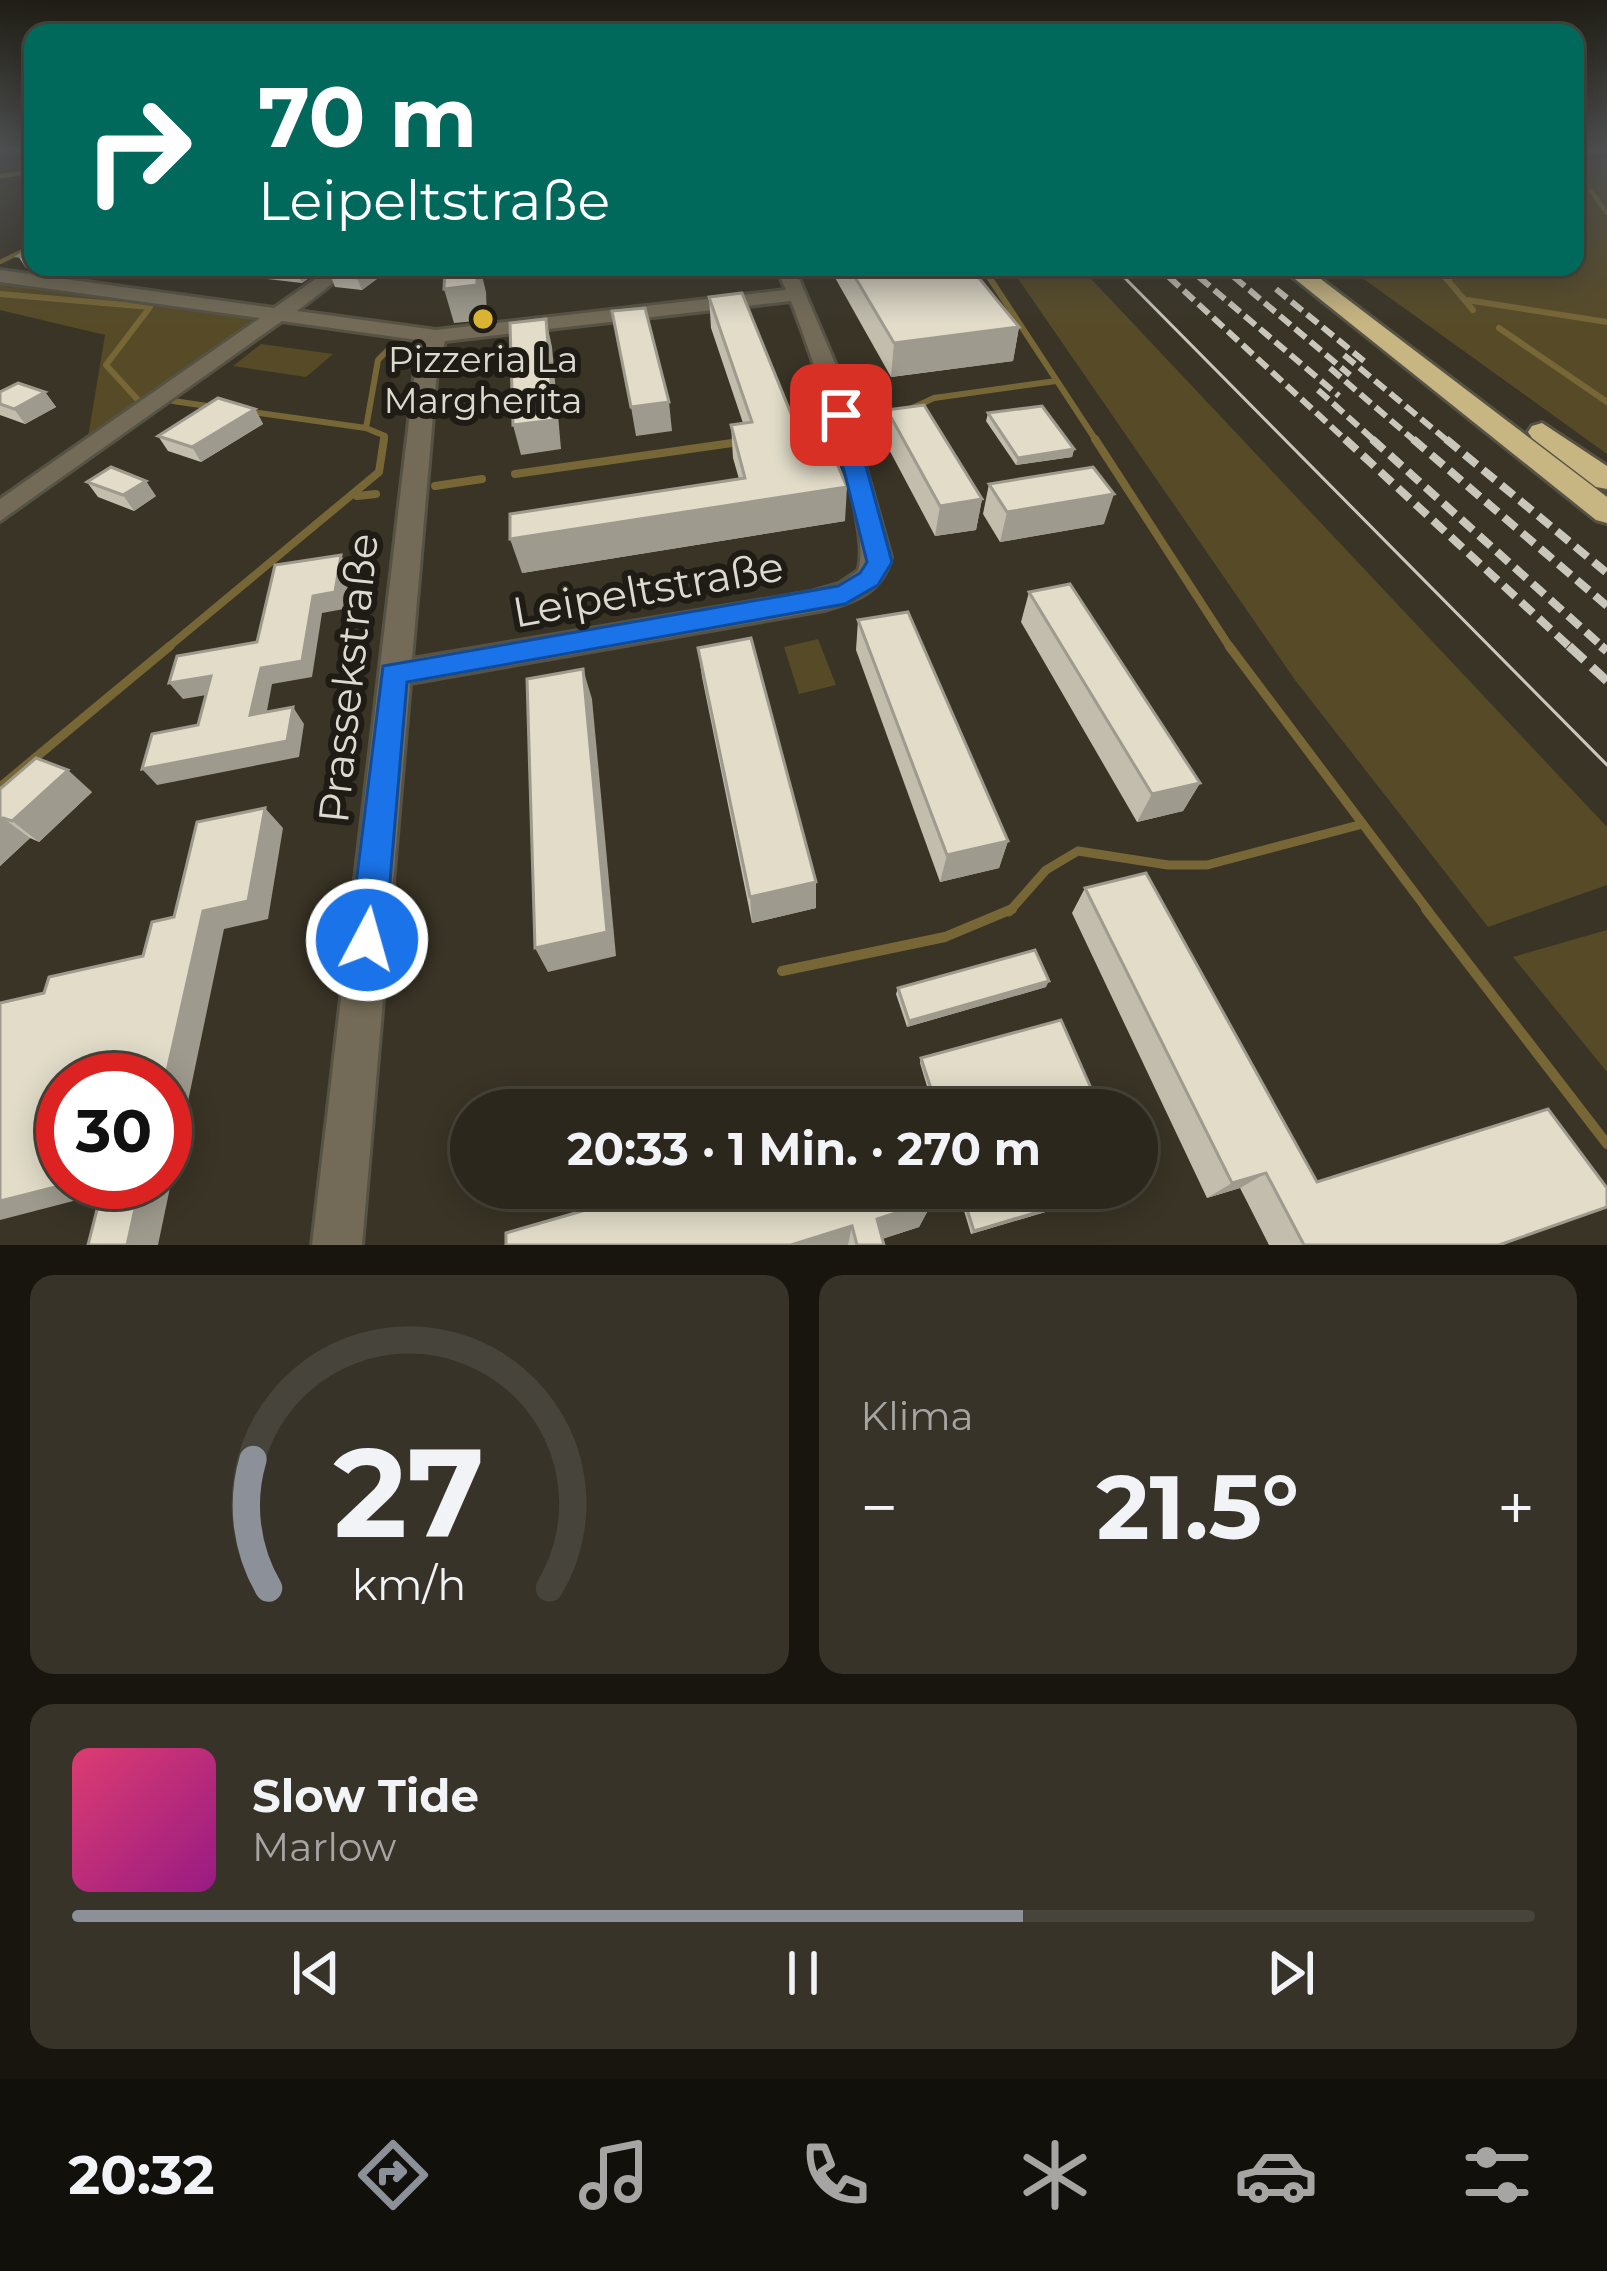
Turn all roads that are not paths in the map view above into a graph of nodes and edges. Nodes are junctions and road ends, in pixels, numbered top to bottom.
1 (51, 276) edge
2 (332, 276) edge
3 (789, 276) edge
4 (1303, 276) edge
5 (1332, 276) edge
6 (798, 294) junction
7 (282, 312) junction
8 (436, 337) junction
9 (1607, 480) edge
10 (0, 512) edge
11 (1607, 513) edge
12 (393, 674) junction
13 (337, 1245) edge

1 - 7 street
2 - 7 street
3 - 6 street, Leipeltstraße
4 - 11 highway
5 - 9 highway
6 - 8 street
6 - 12 street, Leipeltstraße
7 - 8 street
7 - 10 street
8 - 12 street, Prassekstraße
12 - 13 street, Prassekstraße

